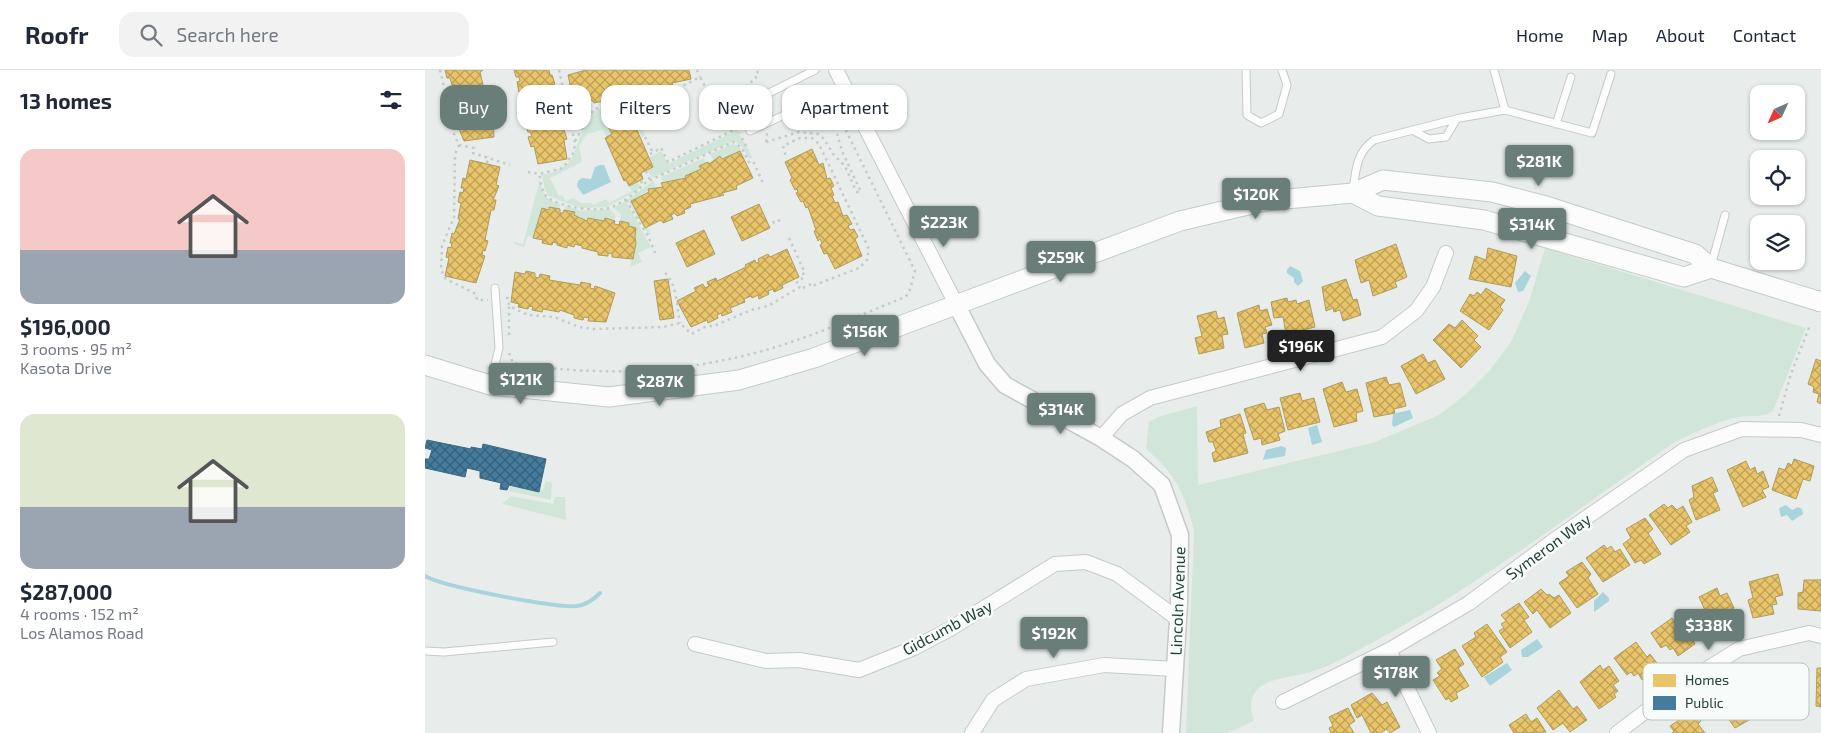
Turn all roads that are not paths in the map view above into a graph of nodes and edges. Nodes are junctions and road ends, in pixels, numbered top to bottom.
1 (815, 70) edge
2 (836, 70) edge
3 (1246, 70) edge
4 (1282, 70) edge
5 (1494, 70) edge
6 (1611, 74) dead end
7 (1571, 77) dead end
8 (844, 85) edge
9 (772, 92) edge
10 (1505, 110) junction
11 (782, 116) edge
12 (1456, 120) junction
13 (1556, 124) junction
14 (867, 130) edge
15 (1412, 130) junction
16 (750, 131) dead end
17 (1353, 193) junction
18 (1725, 215) dead end
19 (1446, 253) dead end
20 (1711, 268) junction
21 (495, 288) dead end
22 (1821, 302) edge
23 (956, 304) junction
24 (425, 365) edge
25 (490, 385) junction
26 (1821, 436) edge
27 (1101, 438) junction
28 (1178, 619) junction
29 (1821, 636) edge
30 (553, 642) dead end
31 (695, 644) dead end
32 (425, 650) edge
33 (1389, 650) junction
34 (1717, 663) edge
35 (1175, 669) junction
36 (1283, 702) dead end
37 (1643, 713) edge
38 (972, 733) edge
39 (1171, 733) edge
40 (1429, 733) edge
41 (1617, 733) edge

1 - 9 lane
2 - 8 street
3 - 4 lane
5 - 10 lane
6 - 13 lane
7 - 13 lane
10 - 12 lane
10 - 13 lane
11 - 16 lane
12 - 15 lane
12 - 15 lane
14 - 23 street
15 - 17 lane
17 - 20 main road
17 - 20 main road
17 - 23 main road
18 - 20 lane
19 - 27 street
20 - 22 main road
21 - 25 lane
23 - 25 main road
23 - 27 street, Lincoln Avenue
24 - 25 main road
26 - 33 street, Symeron Way
27 - 28 street, Lincoln Avenue
28 - 31 street, Gidcumb Way
28 - 35 street, Lincoln Avenue
29 - 34 street
30 - 32 lane
33 - 36 street, Symeron Way
33 - 40 street
35 - 38 street
35 - 39 street, Lincoln Avenue
37 - 41 street

